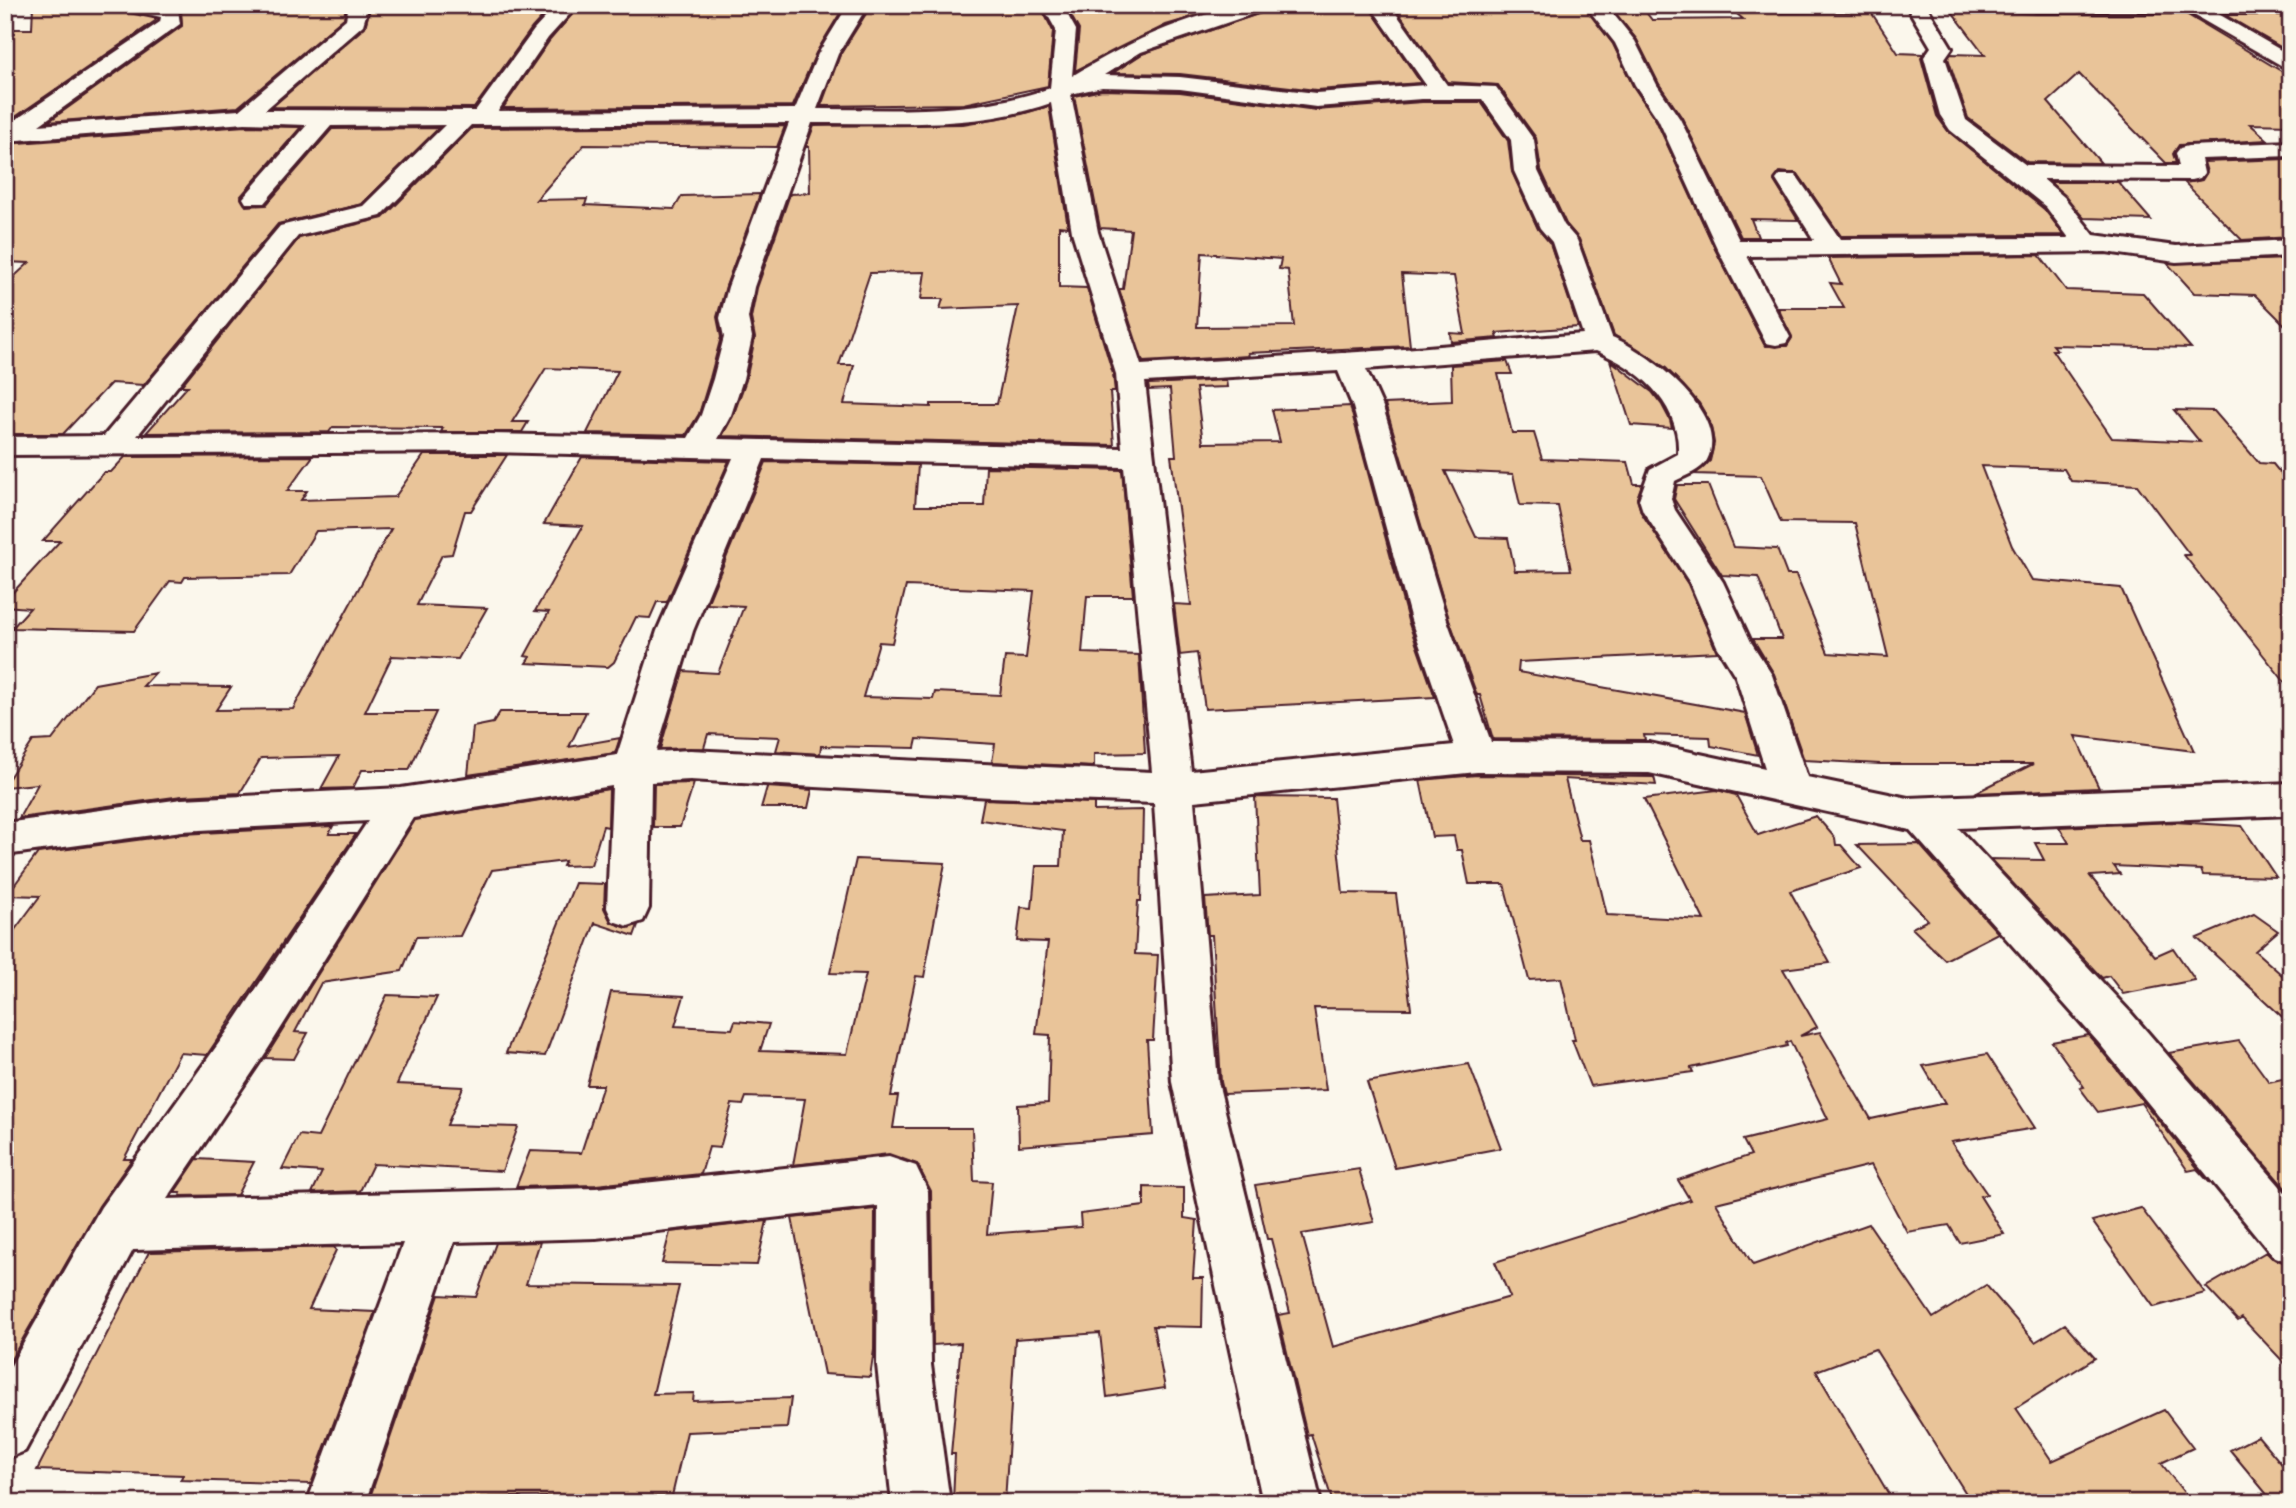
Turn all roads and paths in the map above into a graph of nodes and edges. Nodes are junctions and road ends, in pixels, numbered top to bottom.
1 (133, 5) edge
2 (359, 5) edge
3 (568, 5) edge
4 (858, 5) edge
5 (1052, 5) edge
6 (1380, 5) edge
7 (1595, 5) edge
8 (1916, 5) edge
9 (2037, 5) edge
10 (1255, 6) edge
11 (2154, 6) edge
12 (2192, 6) edge
13 (2291, 6) edge
14 (190, 11) dead end
15 (170, 24) junction
16 (2291, 65) edge
17 (1060, 92) junction
18 (1441, 92) junction
19 (245, 116) junction
20 (804, 116) junction
21 (473, 118) junction
22 (325, 119) junction
23 (8, 134) edge
24 (2291, 149) edge
25 (2020, 172) junction
26 (1788, 180) dead end
27 (255, 198) dead end
28 (2104, 245) junction
29 (1832, 247) junction
30 (1730, 248) junction
31 (2291, 248) edge
32 (1776, 337) dead end
33 (1600, 342) junction
34 (1349, 362) junction
35 (1130, 374) junction
36 (5, 446) edge
37 (112, 446) junction
38 (698, 449) junction
39 (752, 451) junction
40 (1140, 458) junction
41 (1477, 757) junction
42 (632, 768) junction
43 (1173, 788) junction
44 (1791, 788) junction
45 (2291, 799) edge
46 (401, 804) junction
47 (1920, 814) junction
48 (5, 839) edge
49 (628, 908) dead end
50 (438, 1215) junction
51 (119, 1225) junction
52 (2291, 1238) edge
53 (5, 1431) edge
54 (336, 1503) edge
55 (922, 1503) edge
56 (1292, 1503) edge

1 - 15 street
2 - 19 street
3 - 21 street
4 - 20 street
5 - 17 street
6 - 18 street
7 - 30 street
8 - 25 street
9 - 11 street
10 - 17 street
11 - 12 street
12 - 13 street
12 - 16 street
14 - 15 street
15 - 23 street
17 - 18 street
17 - 20 street
17 - 35 street
18 - 33 street
19 - 22 street
19 - 23 street
20 - 21 street
20 - 38 street
21 - 22 street
21 - 37 street
22 - 27 street
24 - 25 street
25 - 28 street
26 - 29 street
28 - 29 street
28 - 31 street
29 - 30 street
30 - 32 street
33 - 34 street
33 - 44 street
34 - 35 street
34 - 41 street
35 - 40 street
36 - 37 street
37 - 38 street
38 - 39 street
39 - 40 street
39 - 42 street
40 - 43 street
41 - 43 street
41 - 44 street
42 - 43 street
42 - 46 street
42 - 49 street
43 - 56 street
44 - 47 street
45 - 47 street
46 - 48 street
46 - 51 street
47 - 52 street
50 - 51 street
50 - 54 street
50 - 55 street
51 - 53 street

